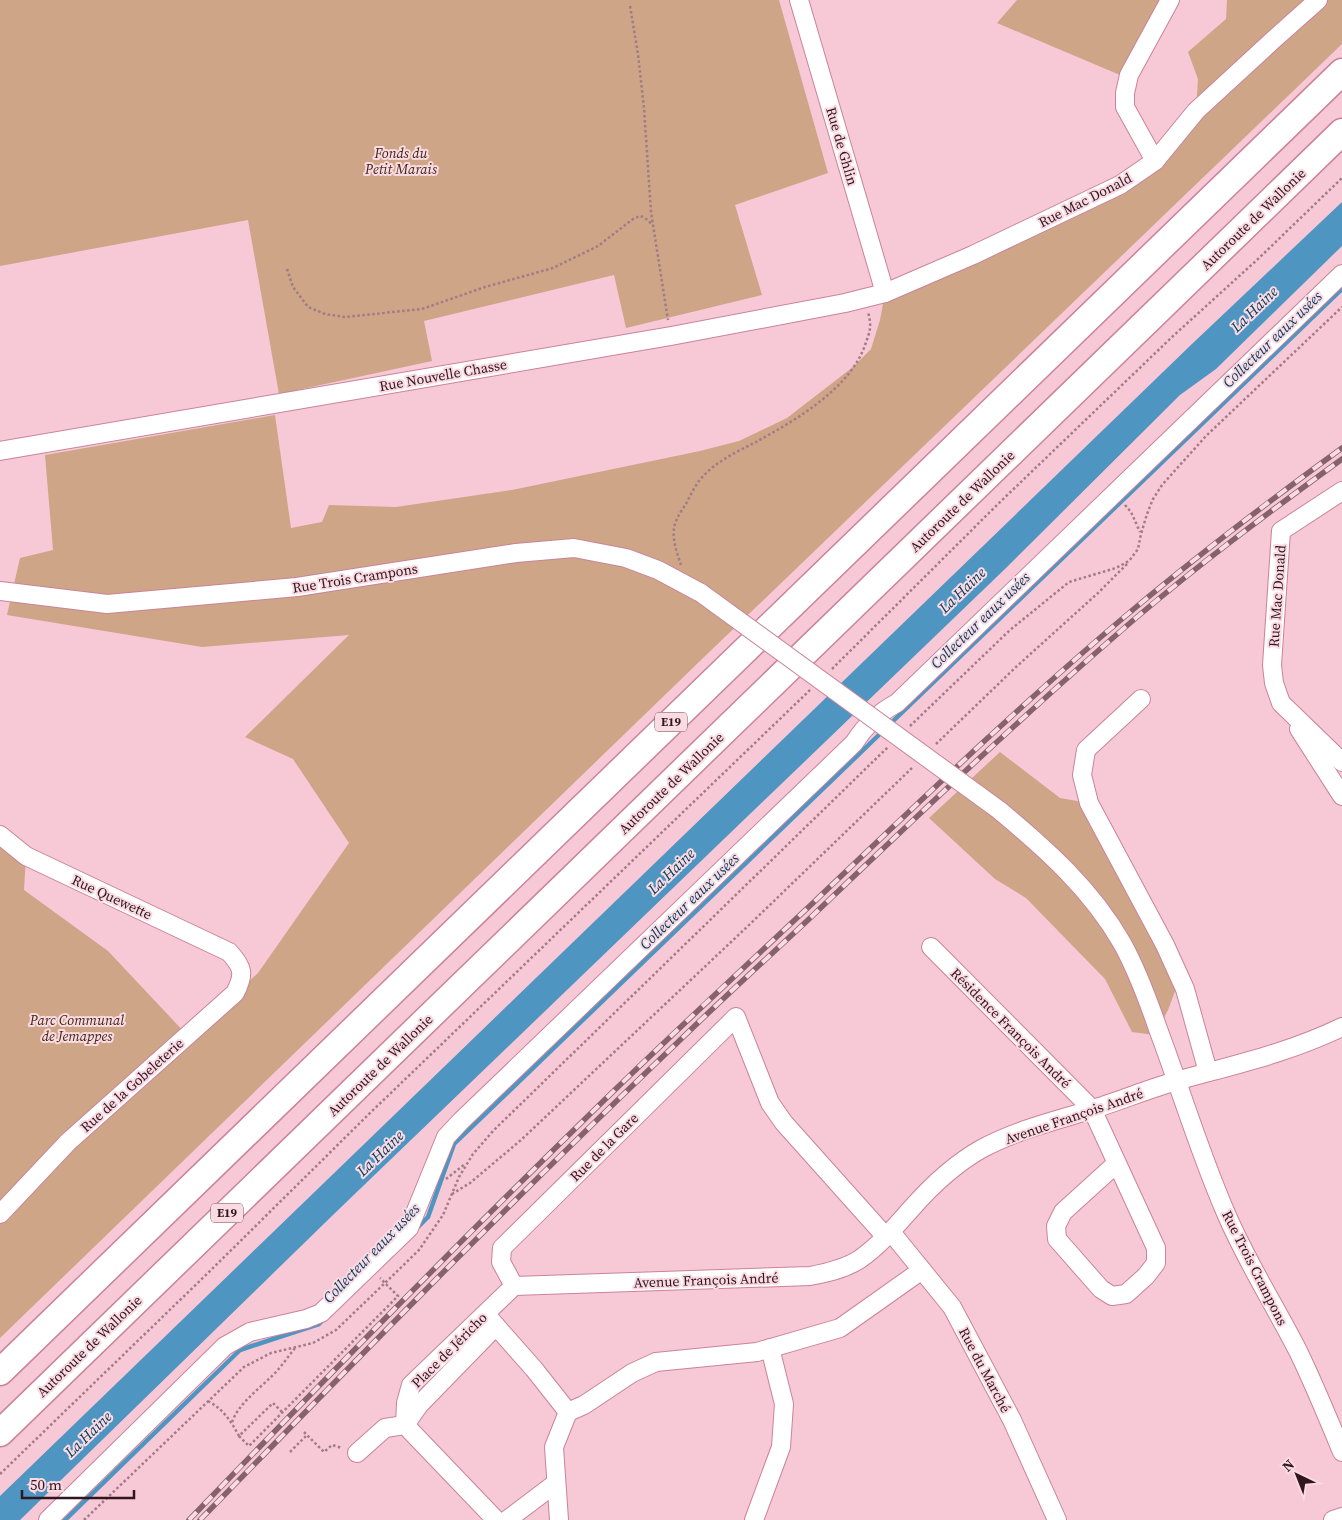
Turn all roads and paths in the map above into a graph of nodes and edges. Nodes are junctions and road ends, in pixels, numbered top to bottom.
1 (799, 0) edge
2 (1170, 0) edge
3 (1318, 0) edge
4 (630, 6) dead end
5 (1342, 72) edge
6 (1342, 132) edge
7 (1155, 162) junction
8 (1342, 178) edge
9 (653, 225) junction
10 (287, 269) dead end
11 (1342, 274) edge
12 (885, 293) junction
13 (864, 299) junction
14 (1342, 307) edge
15 (671, 336) junction
16 (0, 451) edge
17 (1342, 491) edge
18 (1114, 493) junction
19 (1140, 534) junction
20 (1129, 561) junction
21 (696, 590) junction
22 (0, 591) edge
23 (826, 675) dead end
24 (812, 688) dead end
25 (1141, 699) dead end
26 (1281, 702) junction
27 (904, 732) dead end
28 (890, 746) dead end
29 (931, 748) dead end
30 (917, 762) dead end
31 (1342, 762) edge
32 (1342, 796) edge
33 (0, 835) edge
34 (931, 947) dead end
35 (228, 952) joint
36 (736, 1017) joint
37 (1342, 1027) edge
38 (1208, 1072) junction
39 (1177, 1080) junction
40 (1092, 1110) junction
41 (1117, 1163) junction
42 (450, 1195) junction
43 (0, 1214) edge
44 (889, 1235) junction
45 (922, 1270) junction
46 (385, 1283) junction
47 (514, 1286) junction
48 (491, 1320) junction
49 (295, 1348) junction
50 (770, 1348) junction
51 (0, 1372) edge
52 (208, 1401) junction
53 (568, 1412) junction
54 (283, 1413) junction
55 (232, 1422) junction
56 (405, 1425) junction
57 (0, 1433) edge
58 (239, 1436) junction
59 (290, 1452) dead end
60 (1342, 1452) edge
61 (357, 1453) joint
62 (0, 1474) edge
63 (556, 1483) junction
64 (1342, 1517) edge
65 (48, 1520) edge
66 (84, 1520) edge
67 (496, 1520) edge
68 (507, 1520) edge
69 (559, 1520) edge
70 (754, 1520) edge
71 (1057, 1520) edge
72 (1333, 1520) edge

1 - 12 street, Rue de Ghlin
2 - 7 street
3 - 7 street, Rue Mac Donald
4 - 9 path
5 - 51 highway, E19
6 - 57 highway, Autoroute de Wallonie / E19
7 - 12 street, Rue Mac Donald
8 - 23 path
9 - 10 path
9 - 15 path
11 - 18 street
12 - 13 street, Rue Nouvelle Chasse
13 - 15 street, Rue Nouvelle Chasse
13 - 21 path
14 - 19 path
15 - 16 street, Rue Nouvelle Chasse
17 - 26 street, Rue Mac Donald
18 - 19 path
18 - 65 street
19 - 20 path
20 - 27 path
20 - 29 path
21 - 22 street, Rue Trois Crampons
21 - 39 street, Rue Trois Crampons, bridge
24 - 62 path
25 - 38 street
26 - 31 street, Rue Mac Donald
26 - 32 street, Rue Mac Donald
28 - 42 path
30 - 42 path
33 - 35 street, Rue Quewette
34 - 40 street, Résidence François André
35 - 43 street, Rue de la Gobeleterie
36 - 44 street, Rue du Marché
36 - 47 street, Rue de la Gare
37 - 38 street, Avenue François André
38 - 39 street, Avenue François André
39 - 40 street, Avenue François André
39 - 60 street, Rue Trois Crampons
40 - 41 street, Résidence François André
40 - 44 street, Avenue François André
41 - 41 street, Résidence François André
42 - 46 path
44 - 45 street, Rue du Marché
44 - 47 street, Avenue François André
45 - 50 street
45 - 71 street, Rue du Marché
46 - 49 path
46 - 54 path
47 - 48 street, Place de Jéricho
48 - 53 street
48 - 56 street, Place de Jéricho
49 - 52 path
49 - 55 path
50 - 53 street
50 - 70 street
52 - 55 path
52 - 66 path
53 - 63 street
54 - 58 path
54 - 58 path
55 - 58 path
56 - 61 street
56 - 67 street
59 - 61 path
63 - 68 street
63 - 69 street
64 - 72 street

